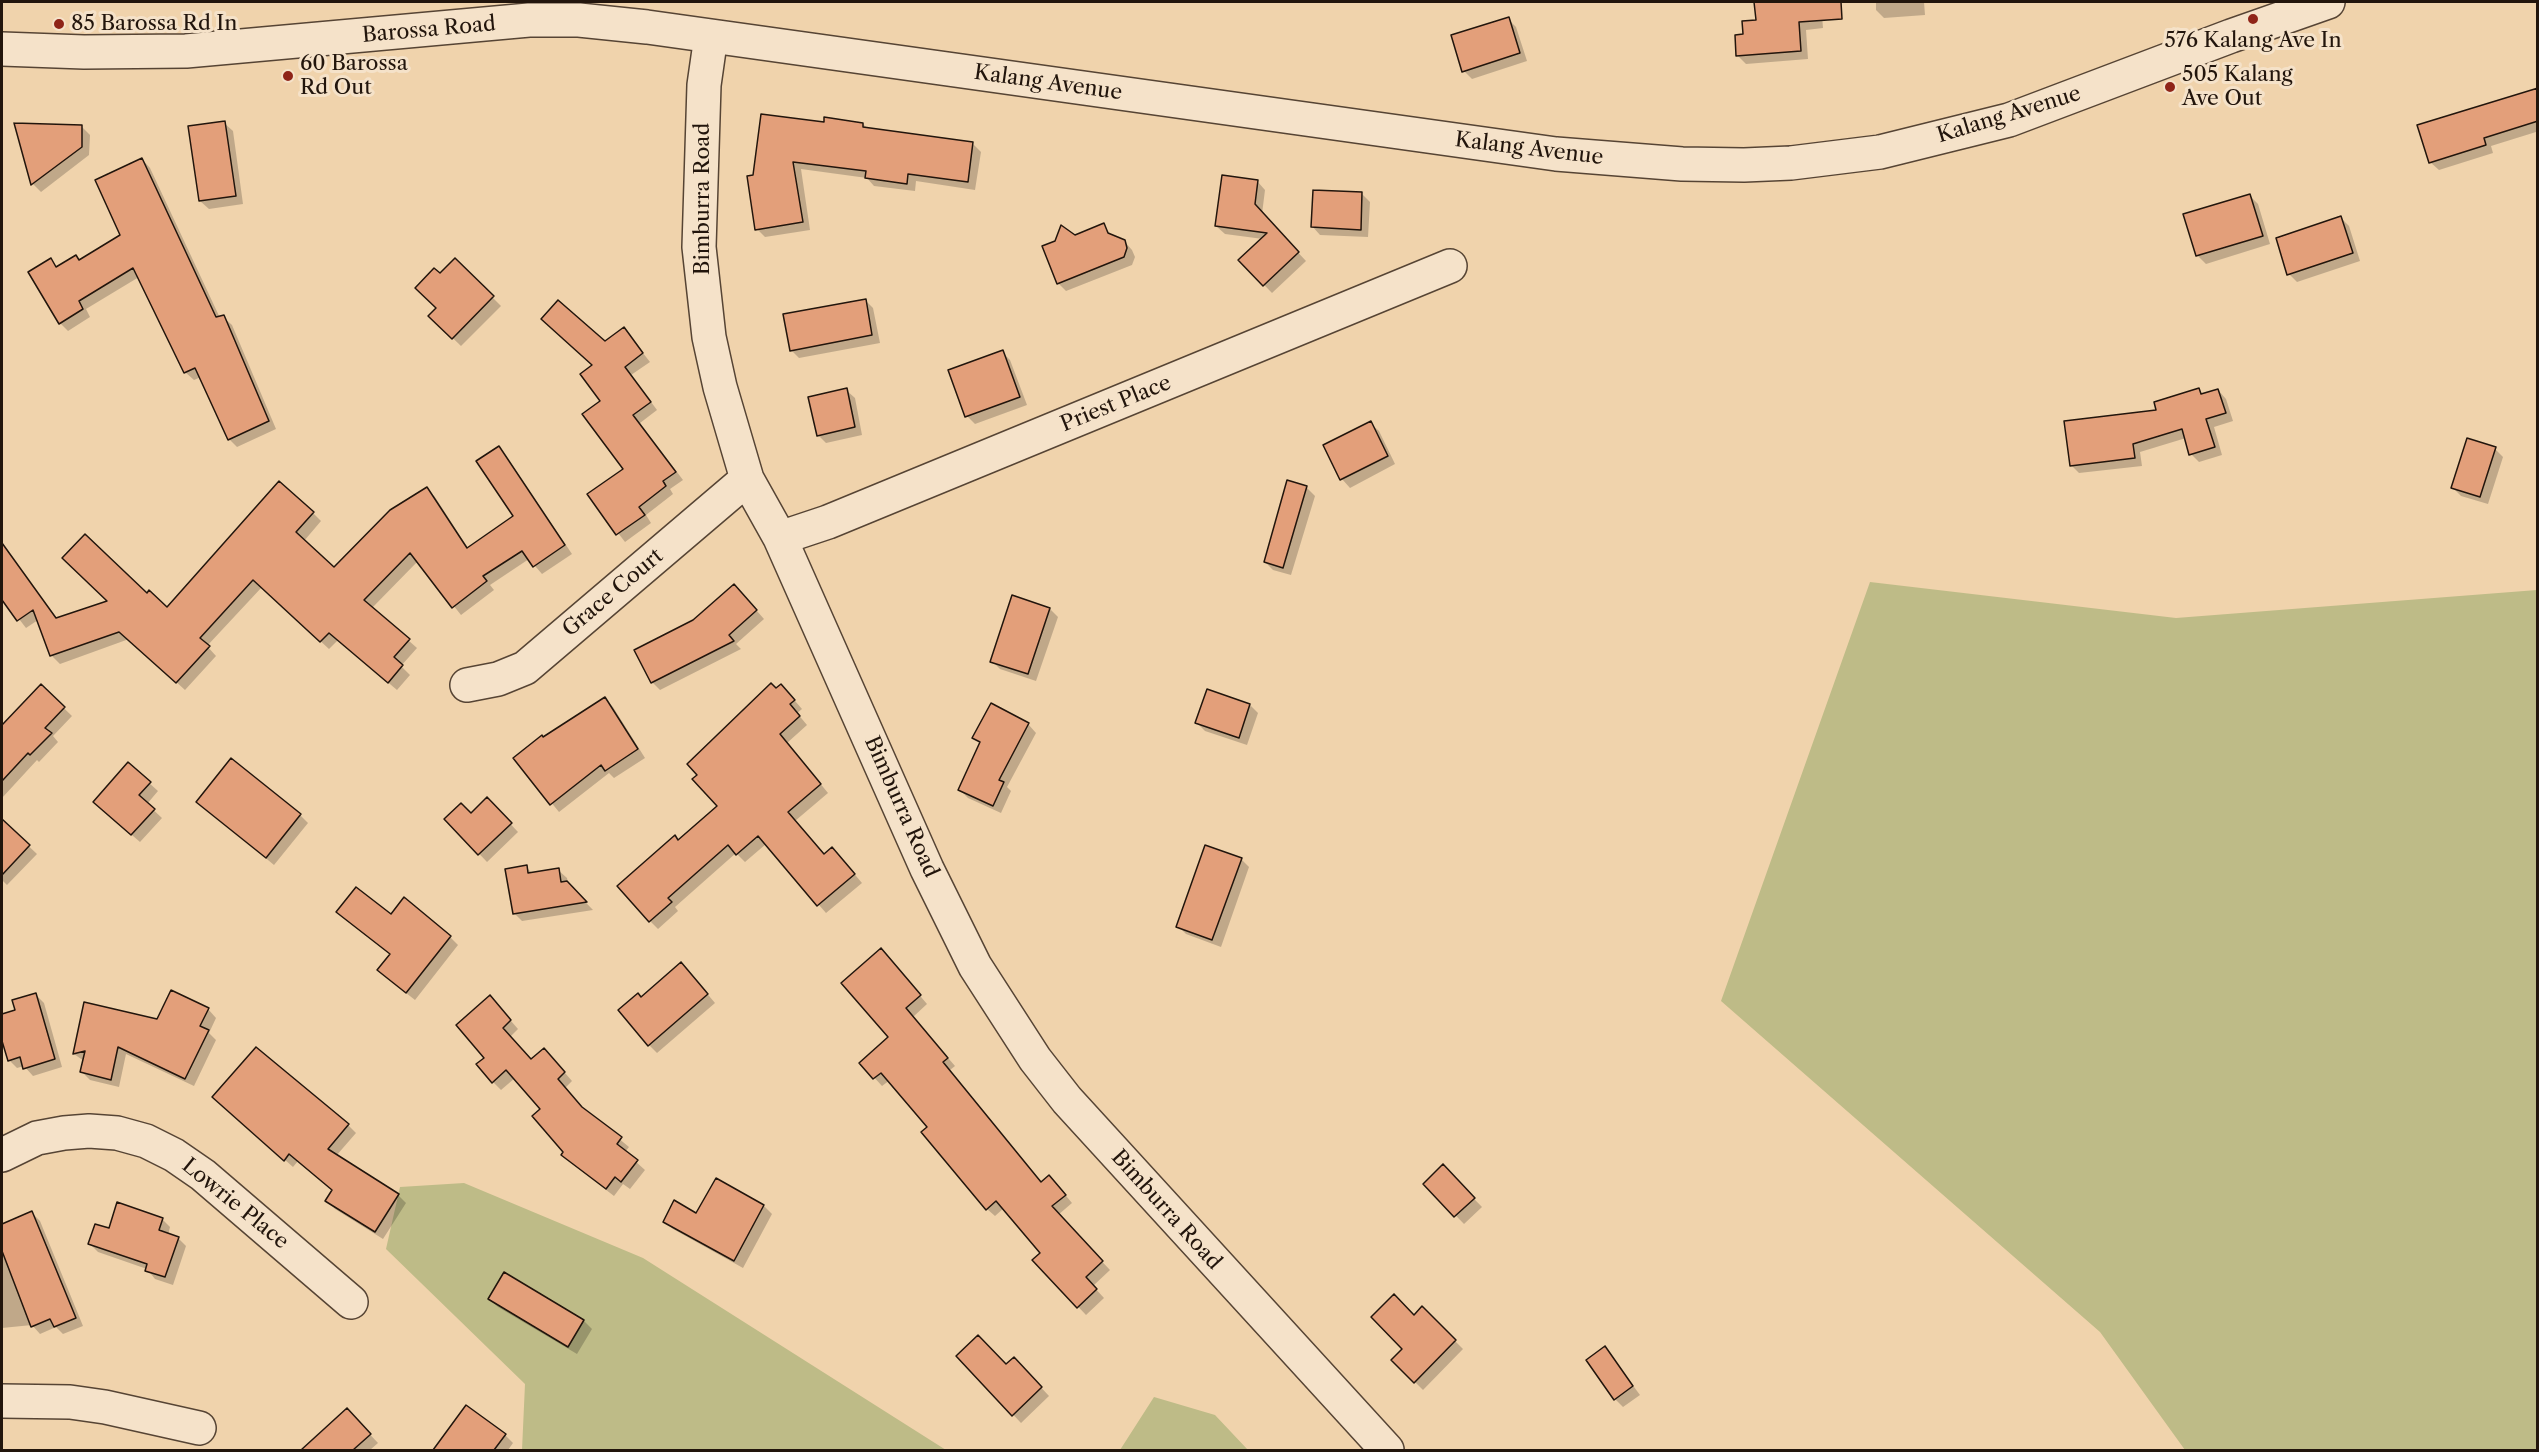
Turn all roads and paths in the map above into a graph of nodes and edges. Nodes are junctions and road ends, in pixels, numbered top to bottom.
1 (2328, 2) edge
2 (711, 36) junction
3 (2, 48) edge
4 (1450, 266) dead end
5 (747, 479) junction
6 (780, 538) junction
7 (467, 685) dead end
8 (2, 1155) edge
9 (351, 1302) dead end
10 (2, 1401) edge
11 (199, 1428) dead end
12 (1387, 1450) edge

1 - 2 street, Kalang Avenue
2 - 3 street, Barossa Road
2 - 5 street, Bimburra Road
4 - 6 street, Priest Place
5 - 6 street, Bimburra Road
5 - 7 street, Grace Court
6 - 12 street, Bimburra Road
8 - 9 street, Lowrie Place
10 - 11 street

